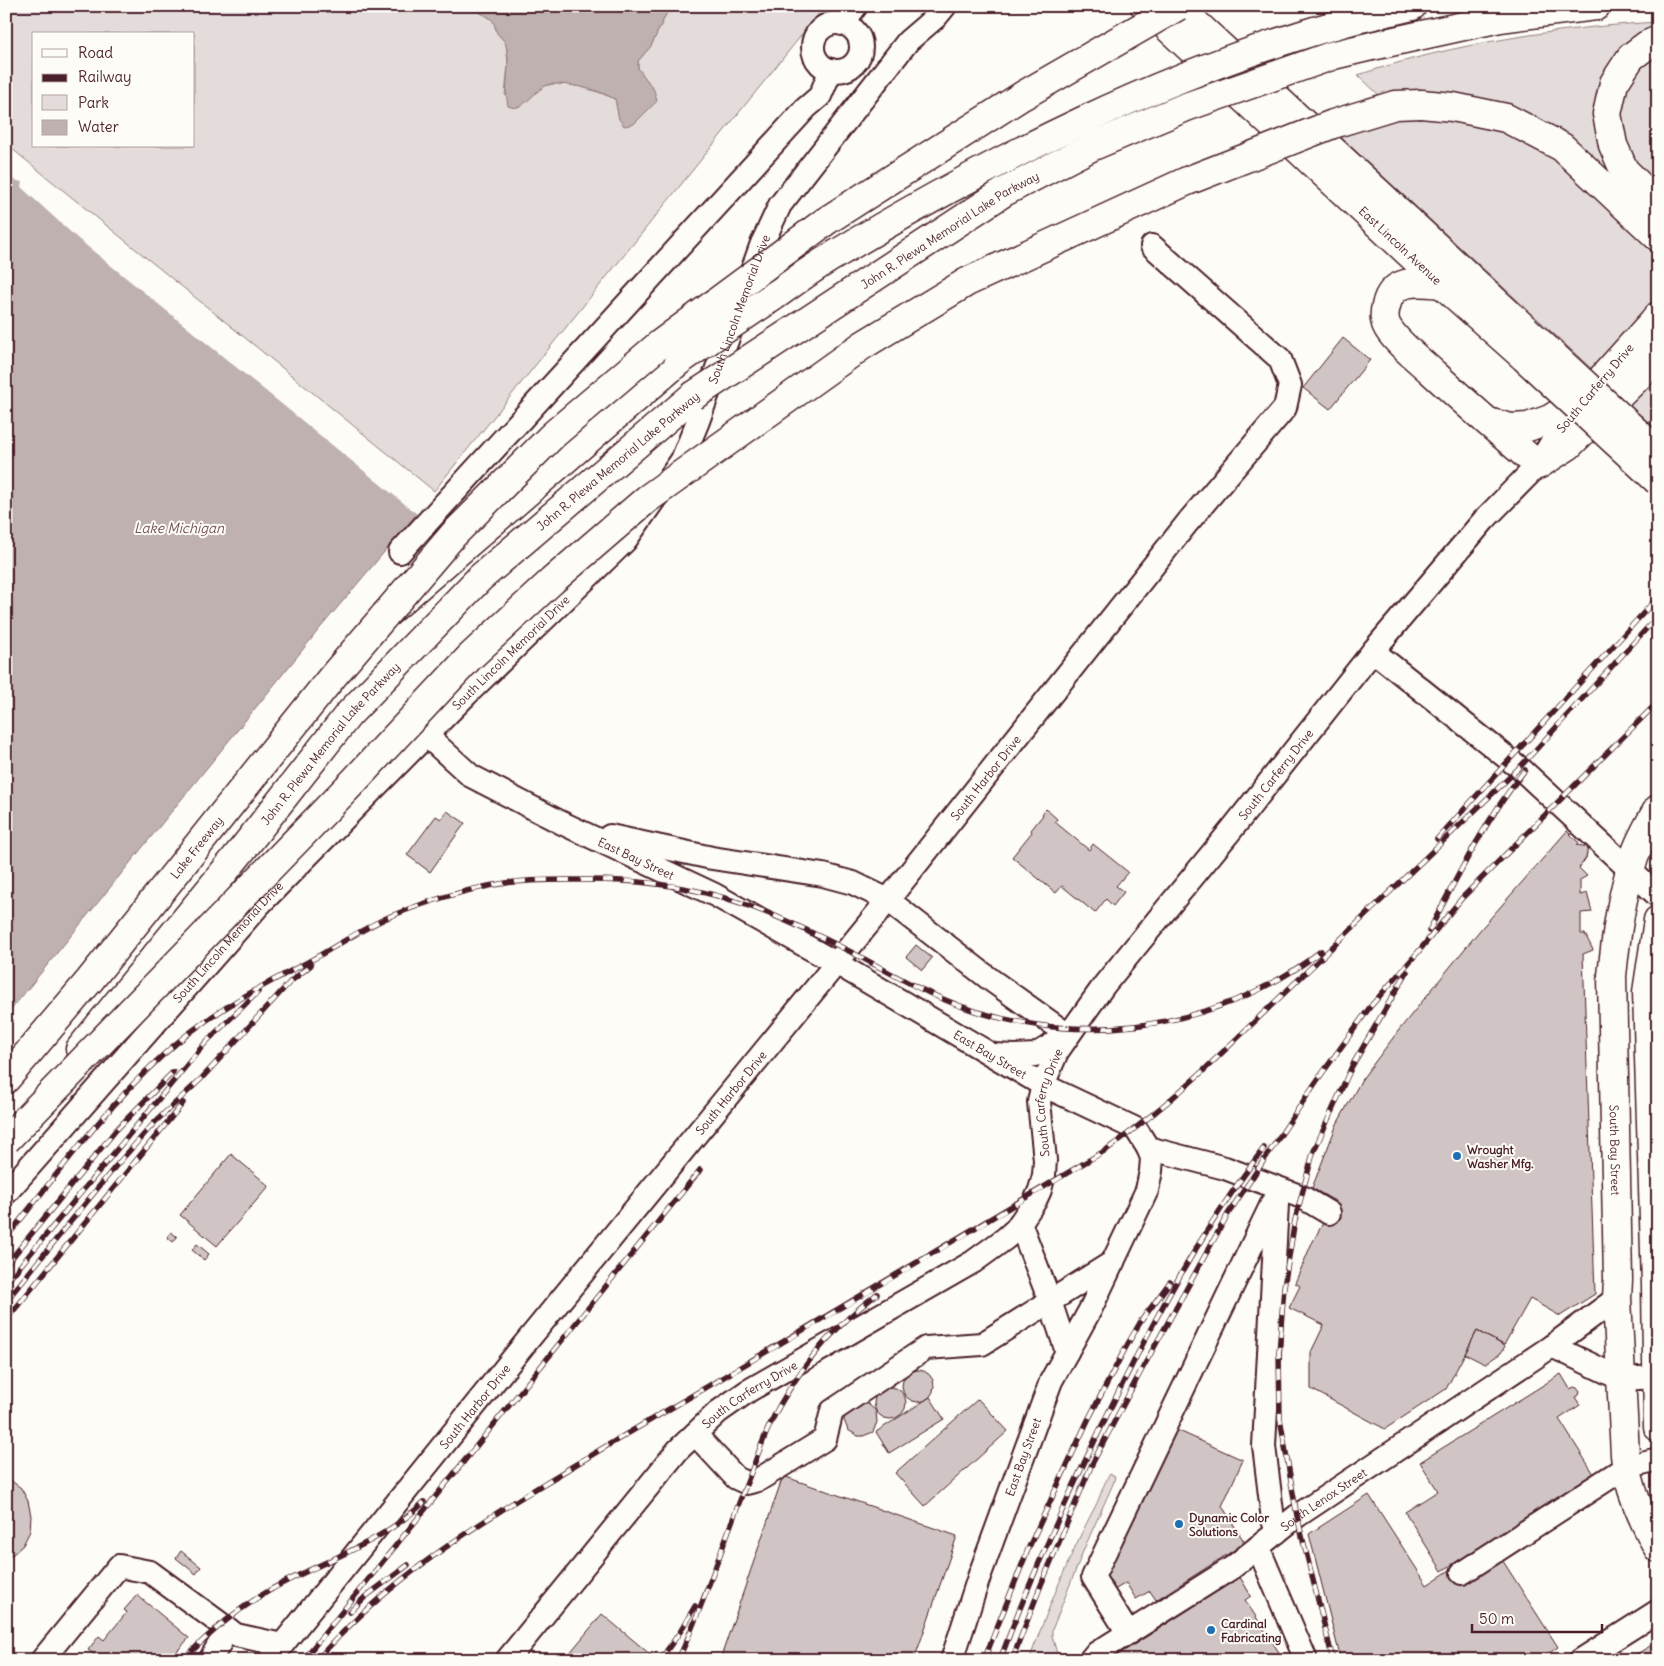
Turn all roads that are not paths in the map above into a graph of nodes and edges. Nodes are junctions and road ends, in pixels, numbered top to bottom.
1 (856, 6) edge
2 (923, 6) edge
3 (945, 6) edge
4 (1145, 6) edge
5 (1178, 6) edge
6 (1412, 6) edge
7 (1596, 6) edge
8 (842, 24) junction
9 (1658, 40) edge
10 (908, 41) junction
11 (854, 64) junction
12 (832, 70) junction
13 (875, 83) junction
14 (1658, 204) edge
15 (1658, 237) edge
16 (1152, 246) dead end
17 (1442, 284) junction
18 (1658, 316) edge
19 (1531, 349) junction
20 (1658, 357) edge
21 (1586, 396) junction
22 (1486, 422) junction
23 (1658, 452) edge
24 (1538, 465) junction
25 (1658, 481) edge
26 (400, 552) dead end
27 (385, 615) junction
28 (1373, 650) junction
29 (427, 736) junction
30 (1658, 809) edge
31 (572, 828) junction
32 (1630, 870) junction
33 (1658, 896) edge
34 (888, 900) junction
35 (1658, 920) edge
36 (836, 963) junction
37 (1068, 1035) junction
38 (992, 1055) junction
39 (6, 1079) edge
40 (1043, 1085) junction
41 (6, 1140) edge
42 (1148, 1148) junction
43 (1279, 1189) junction
44 (6, 1193) edge
45 (1329, 1213) dead end
46 (1020, 1223) junction
47 (1656, 1261) edge
48 (1113, 1262) junction
49 (1616, 1298) junction
50 (1050, 1301) junction
51 (1552, 1346) junction
52 (1067, 1352) junction
53 (1657, 1376) edge
54 (1621, 1379) junction
55 (1658, 1427) edge
56 (695, 1434) junction
57 (1658, 1459) edge
58 (1626, 1467) junction
59 (1277, 1532) junction
60 (1258, 1547) junction
61 (1658, 1548) edge
62 (1462, 1573) dead end
63 (1658, 1610) edge
64 (228, 1629) junction
65 (1128, 1633) junction
66 (276, 1652) edge
67 (1093, 1657) edge
68 (42, 1660) edge
69 (210, 1660) edge
70 (507, 1660) edge
71 (952, 1660) edge
72 (1306, 1660) edge
73 (1581, 1660) edge

1 - 8 street
2 - 10 street, South Lincoln Memorial Drive
3 - 10 street, South Lincoln Memorial Drive
4 - 17 main road, East Lincoln Avenue
5 - 19 main road, East Lincoln Avenue
5 - 27 main road, bridge
6 - 27 main road, bridge
7 - 41 main road, John R. Plewa Memorial Lake Parkway, bridge
8 - 11 street
8 - 12 street
9 - 14 main road
10 - 13 street, South Lincoln Memorial Drive
11 - 12 street
11 - 13 street
12 - 26 street
13 - 29 street, South Lincoln Memorial Drive
15 - 41 main road, bridge
16 - 34 street, South Harbor Drive
17 - 19 main road, East Lincoln Avenue
17 - 22 main road
18 - 21 main road, South Carferry Drive
19 - 23 main road, East Lincoln Avenue, bridge
19 - 25 main road, East Lincoln Avenue, bridge
20 - 24 main road, South Carferry Drive
21 - 22 main road
21 - 24 street, South Carferry Drive
22 - 24 main road
24 - 28 street, South Carferry Drive
27 - 39 main road, Lake Freeway
28 - 32 street
28 - 37 street, South Carferry Drive
29 - 31 street, East Bay Street
29 - 44 street, South Lincoln Memorial Drive
30 - 32 main road, South Bay Street
31 - 34 street
31 - 36 street, East Bay Street
32 - 33 street
32 - 49 main road, South Bay Street
34 - 36 street, South Harbor Drive
34 - 37 street
35 - 47 main road
36 - 38 street, East Bay Street
36 - 66 street, South Harbor Drive
37 - 38 street
37 - 40 street, South Carferry Drive
38 - 40 street, East Bay Street
40 - 42 street, East Bay Street
40 - 46 street, South Carferry Drive
42 - 43 street
42 - 48 street, East Bay Street
43 - 45 street
43 - 59 street
43 - 65 street
46 - 50 street
46 - 56 street, South Carferry Drive
47 - 49 main road
47 - 53 main road
48 - 50 street
48 - 52 street, East Bay Street
49 - 51 street, South Lenox Street
49 - 54 main road, South Bay Street
50 - 52 street
50 - 56 street
51 - 54 street
51 - 59 street, South Lenox Street
52 - 71 street, East Bay Street
53 - 54 street
53 - 55 main road
54 - 58 main road, South Bay Street
56 - 70 street, South Carferry Drive
57 - 58 street
58 - 61 main road, South Bay Street
58 - 62 street
59 - 60 street, South Lenox Street
60 - 65 street, South Lenox Street
60 - 72 street
63 - 73 street
64 - 66 street
64 - 68 street
64 - 69 street
65 - 67 street, South Lenox Street

